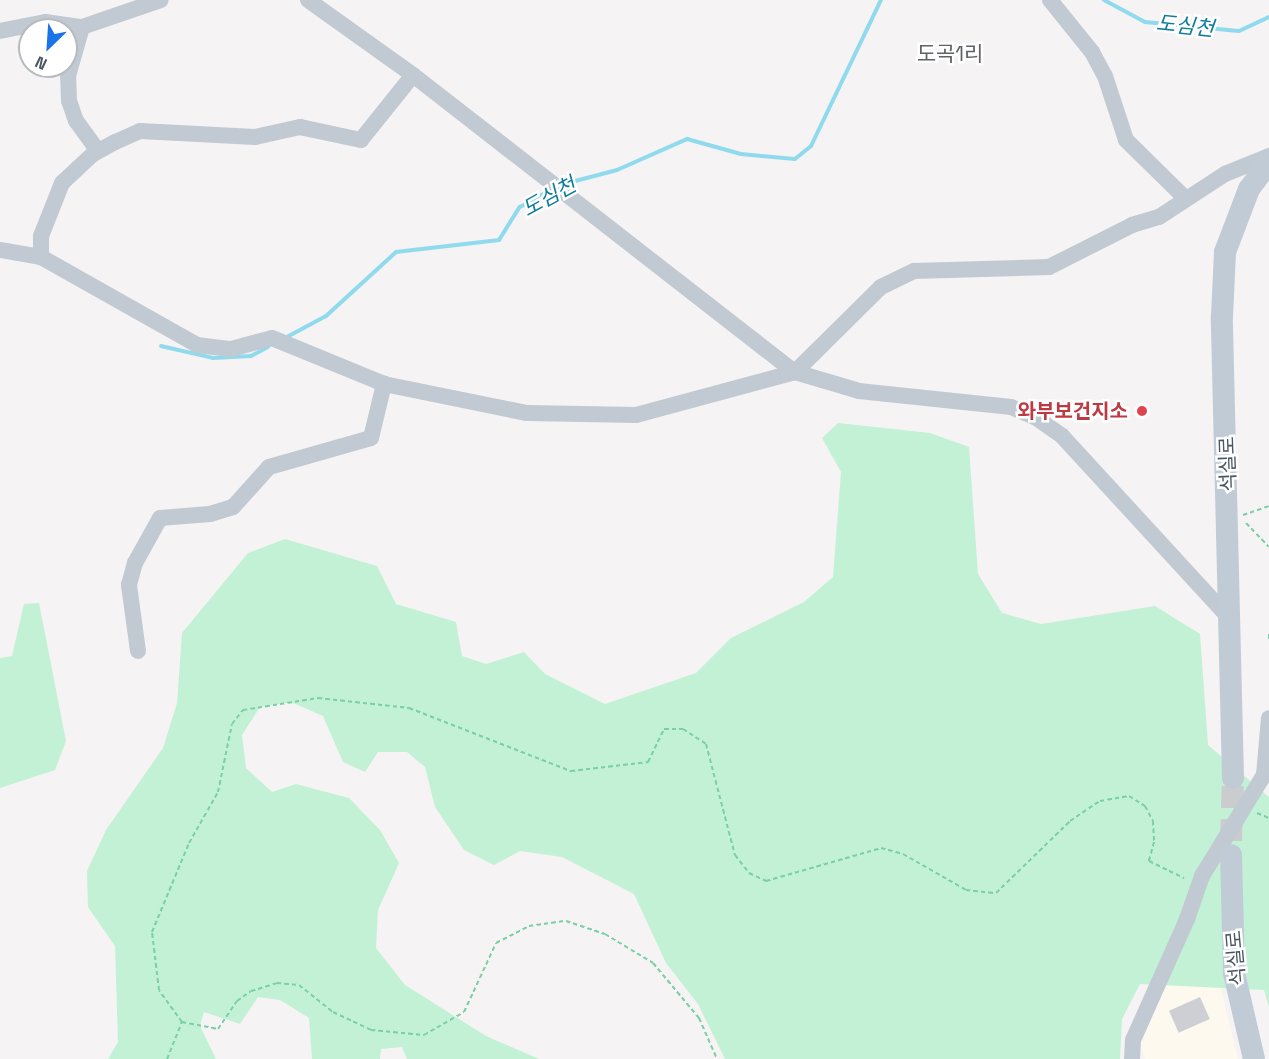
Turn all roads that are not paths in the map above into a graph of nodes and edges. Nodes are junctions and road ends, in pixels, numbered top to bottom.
1 (161, 0) edge
2 (308, 0) edge
3 (1050, 0) edge
4 (82, 27) junction
5 (0, 31) edge
6 (413, 75) junction
7 (98, 151) junction
8 (1269, 156) edge
9 (1269, 162) edge
10 (1186, 199) junction
11 (0, 250) edge
12 (41, 257) junction
13 (795, 372) junction
14 (384, 384) junction
15 (1230, 619) junction
16 (138, 651) dead end
17 (1269, 718) edge
18 (1233, 778) tunnel mouth
19 (1231, 855) tunnel mouth
20 (1132, 1059) edge
21 (1254, 1059) edge

1 - 4 street
2 - 6 street
3 - 10 street
4 - 5 street
4 - 7 street
6 - 7 street
6 - 13 street
7 - 12 street
8 - 10 street
9 - 15 street, 석실로
10 - 13 street
11 - 12 street
12 - 14 street
13 - 14 street
13 - 15 street
14 - 16 street
15 - 18 street, 석실로
17 - 20 street
19 - 21 street, 석실로

